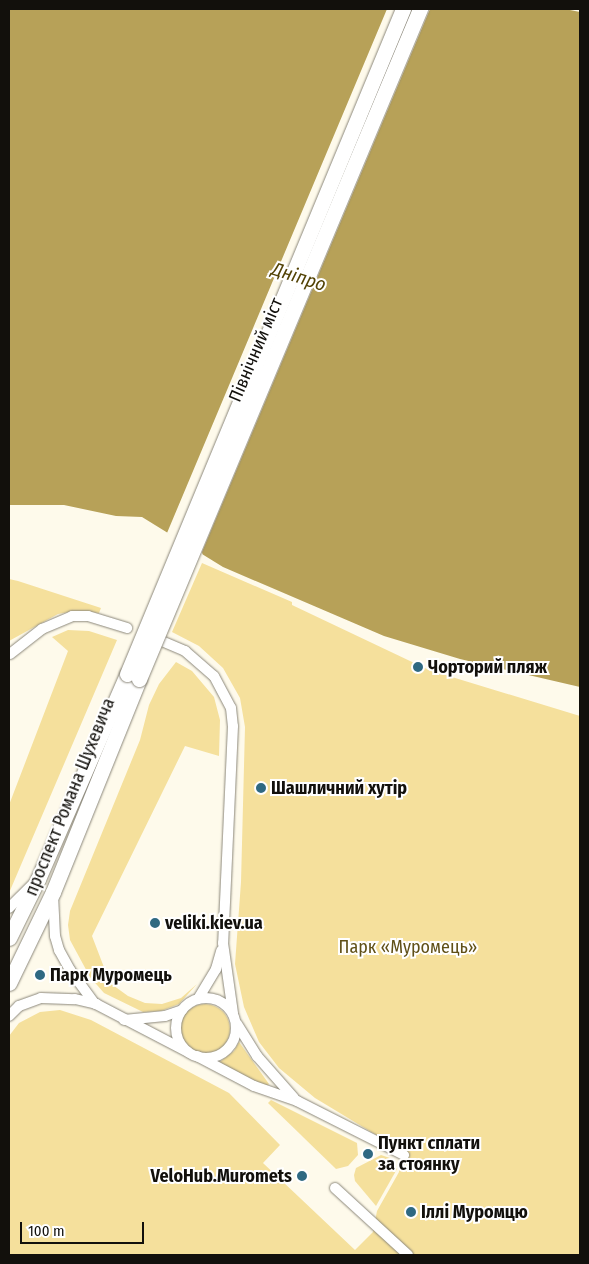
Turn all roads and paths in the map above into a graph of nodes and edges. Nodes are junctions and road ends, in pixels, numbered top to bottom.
1 (403, 9) edge
2 (420, 9) edge
3 (127, 628) dead end
4 (164, 642) dead end
5 (9, 654) edge
6 (9, 665) edge
7 (133, 676) junction
8 (38, 879) junction
9 (53, 892) junction
10 (9, 908) edge
11 (9, 938) edge
12 (223, 943) junction
13 (9, 984) edge
14 (198, 999) junction
15 (96, 1004) junction
16 (182, 1010) junction
17 (232, 1013) junction
18 (9, 1016) edge
19 (122, 1020) junction
20 (237, 1024) junction
21 (193, 1054) junction
22 (296, 1101) junction
23 (404, 1155) dead end
24 (335, 1188) dead end
25 (408, 1255) edge

1 - 7 main road, Північний міст, bridge
2 - 7 main road, Північний міст, bridge
3 - 5 street
4 - 12 street
5 - 6 street
7 - 8 main road, проспект Романа Шухевича
7 - 9 main road, проспект Романа Шухевича
8 - 10 street
8 - 11 main road, проспект Романа Шухевича
9 - 13 main road, проспект Романа Шухевича
9 - 15 street
12 - 14 street
12 - 17 street
14 - 16 street
14 - 17 street
15 - 18 street
15 - 19 street
16 - 19 street
16 - 21 street
17 - 20 street
19 - 21 street
20 - 21 street
20 - 22 street
21 - 22 street
22 - 23 street
24 - 25 street

